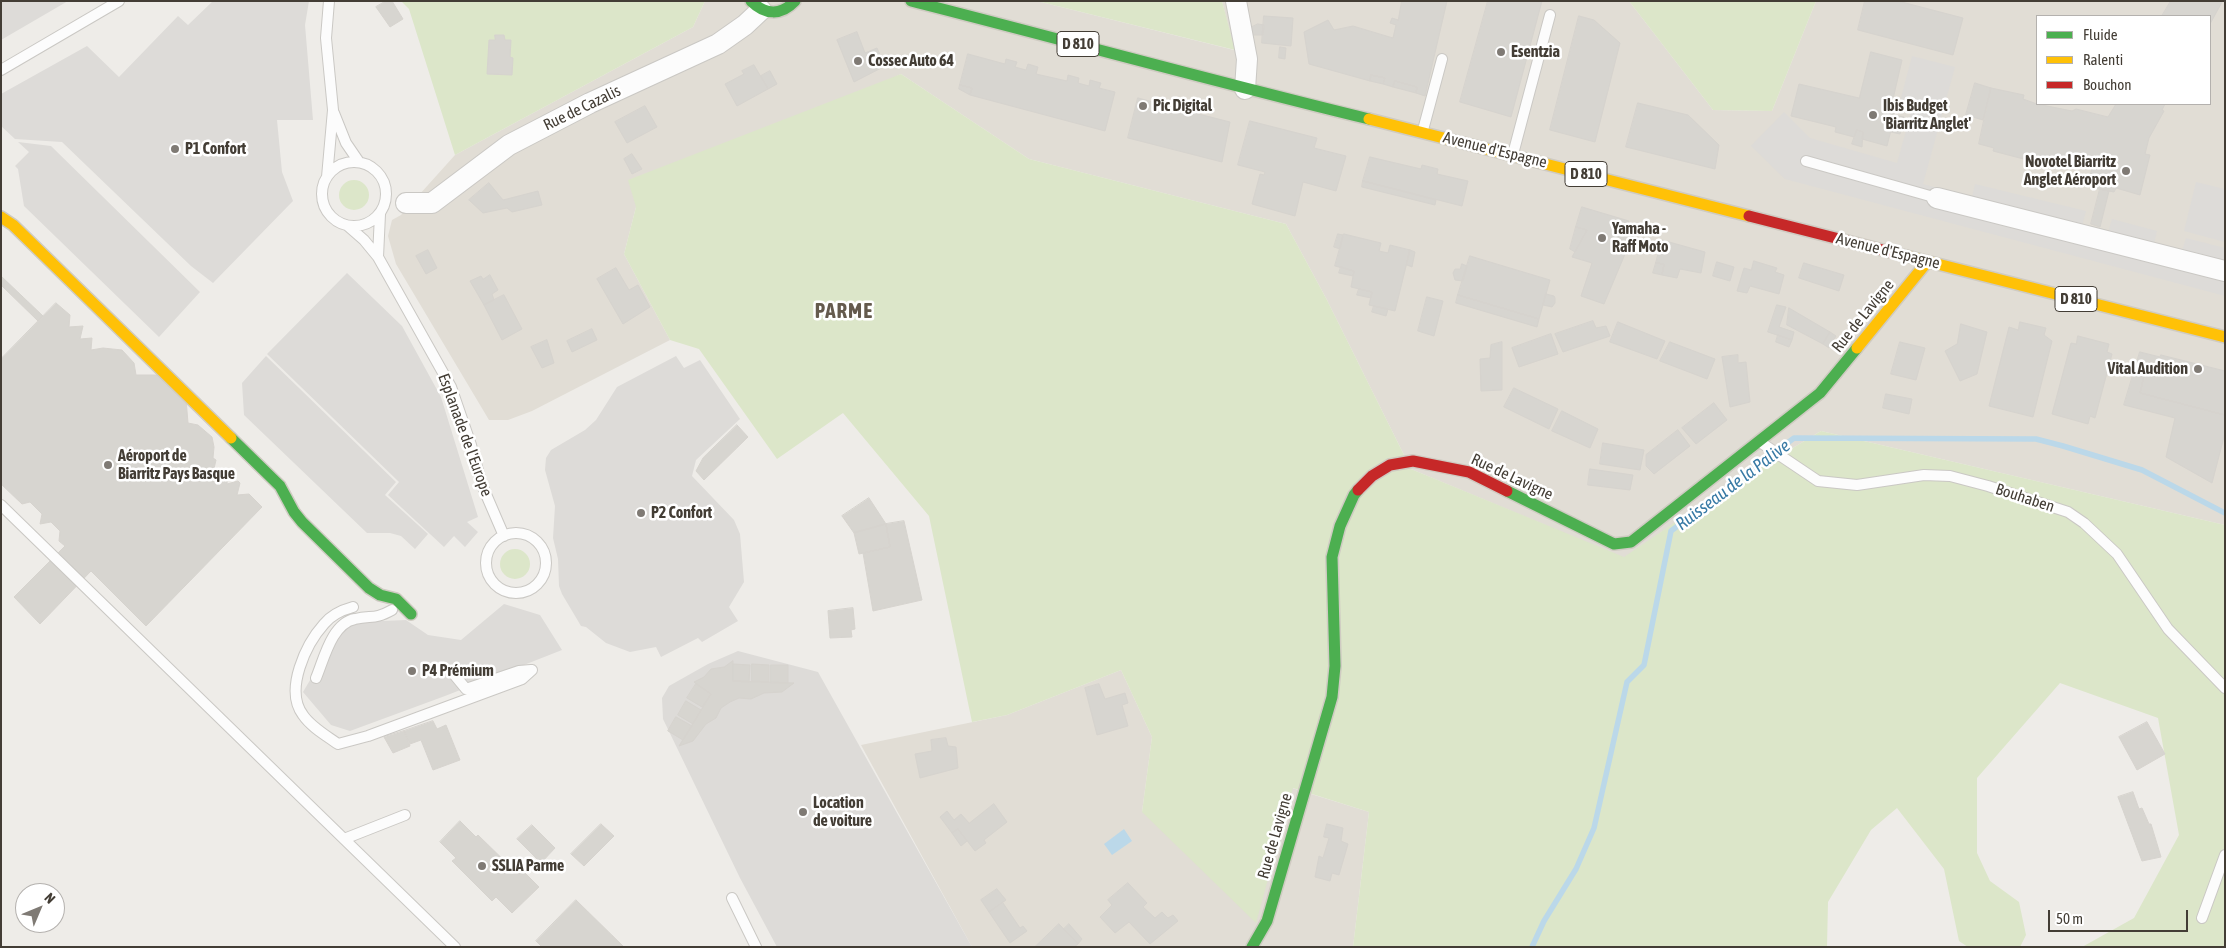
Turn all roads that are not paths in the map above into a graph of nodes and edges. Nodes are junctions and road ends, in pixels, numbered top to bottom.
1 (119, 1) edge
2 (329, 1) edge
3 (795, 1) edge
4 (911, 1) edge
5 (1236, 1) edge
6 (756, 6) edge
7 (1550, 15) dead end
8 (1442, 58) dead end
9 (1, 70) edge
10 (1245, 89) junction
11 (333, 110) junction
12 (1422, 132) junction
13 (1513, 155) junction
14 (1806, 161) dead end
15 (359, 162) junction
16 (327, 177) junction
17 (386, 196) junction
18 (1937, 198) joint
19 (406, 204) joint
20 (380, 214) junction
21 (1, 217) edge
22 (348, 226) junction
23 (378, 257) junction
24 (1927, 262) junction
25 (2225, 271) edge
26 (2225, 337) edge
27 (1762, 443) junction
28 (1, 505) edge
29 (504, 536) junction
30 (353, 606) dead end
31 (392, 610) dead end
32 (411, 614) dead end
33 (452, 672) dead end
34 (316, 678) dead end
35 (2225, 688) edge
36 (405, 815) dead end
37 (344, 838) junction
38 (2225, 854) edge
39 (732, 898) dead end
40 (2202, 918) dead end
41 (455, 947) edge
42 (756, 947) edge
43 (1252, 947) edge

1 - 9 lane
2 - 11 lane
3 - 6 street
4 - 10 street, Avenue d'Espagne / D 810
5 - 10 street
6 - 19 street, Rue de Cazalis
7 - 13 lane
8 - 12 lane
10 - 12 street, Avenue d'Espagne / D 810
11 - 15 lane
11 - 16 lane
12 - 13 street, Avenue d'Espagne / D 810
13 - 24 street, Avenue d'Espagne / D 810
14 - 18 lane
15 - 16 lane
15 - 17 lane
16 - 22 lane
17 - 19 lane
17 - 20 lane
18 - 25 street
20 - 22 lane
20 - 23 lane
21 - 32 street
22 - 23 lane, Esplanade de l'Europe
23 - 29 lane, Esplanade de l'Europe
24 - 26 street, Avenue d'Espagne / D 810
24 - 27 street, Rue de Lavigne
27 - 35 lane, Bouhaben
27 - 43 street, Rue de Lavigne
28 - 37 lane
29 - 29 lane
30 - 33 lane
31 - 34 lane
36 - 37 lane
37 - 41 lane
38 - 40 lane
39 - 42 lane

